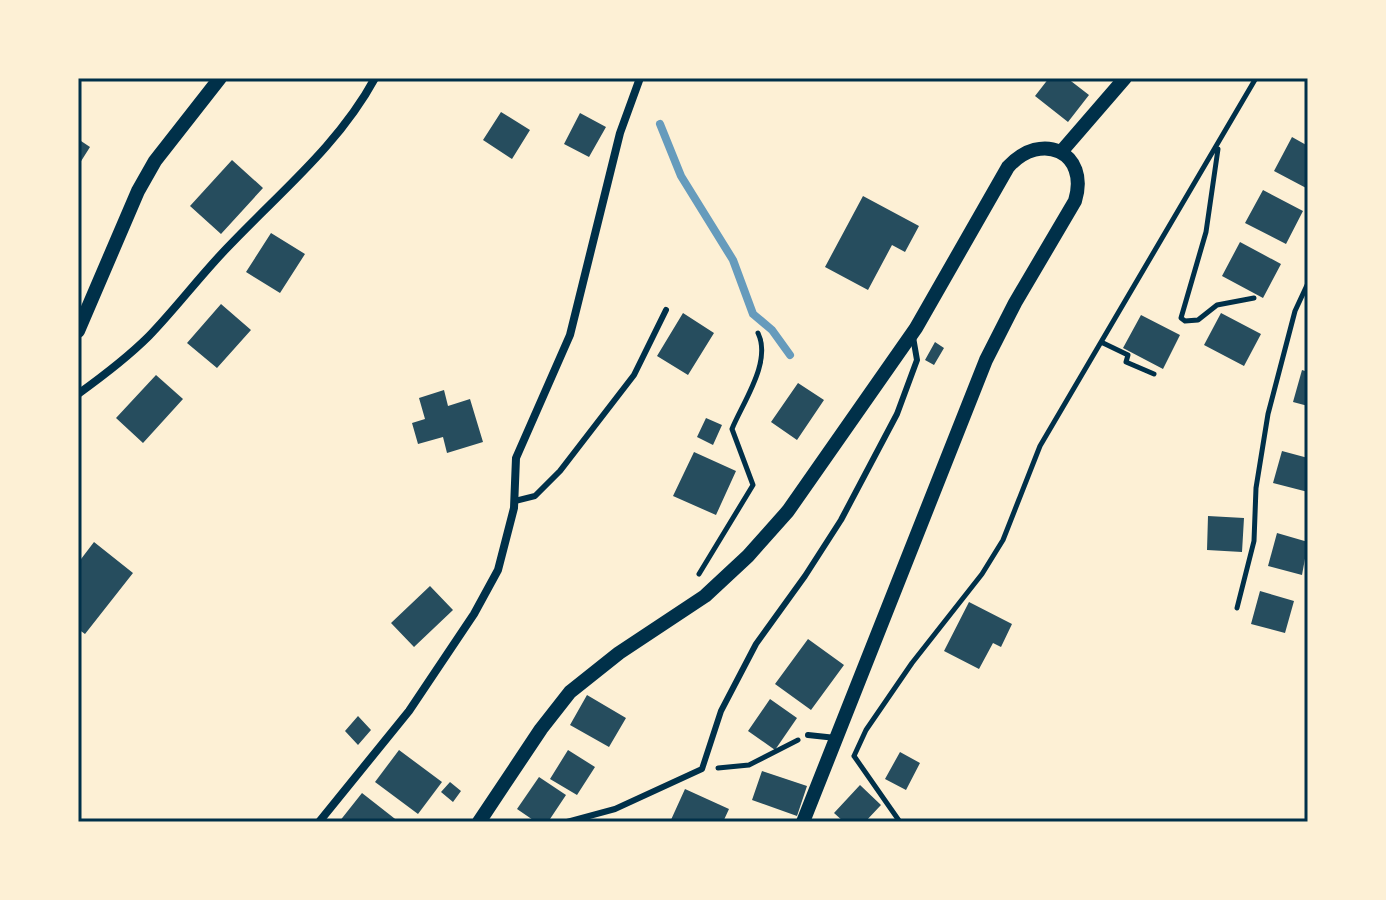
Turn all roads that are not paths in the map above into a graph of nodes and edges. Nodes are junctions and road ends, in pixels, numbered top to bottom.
1 (220, 78) edge
2 (375, 78) edge
3 (640, 78) edge
4 (1125, 78) edge
5 (1061, 152) junction
6 (666, 310) dead end
7 (78, 331) edge
8 (913, 333) junction
9 (78, 394) edge
10 (515, 501) junction
11 (808, 735) road end
12 (837, 739) junction
13 (319, 822) edge
14 (479, 822) edge
15 (567, 822) edge
16 (803, 822) edge

1 - 7 street
2 - 9 street
3 - 10 street
4 - 5 street
5 - 8 street
5 - 12 street
6 - 10 lane
8 - 14 street
8 - 15 lane
10 - 13 street
11 - 12 lane
12 - 16 street

